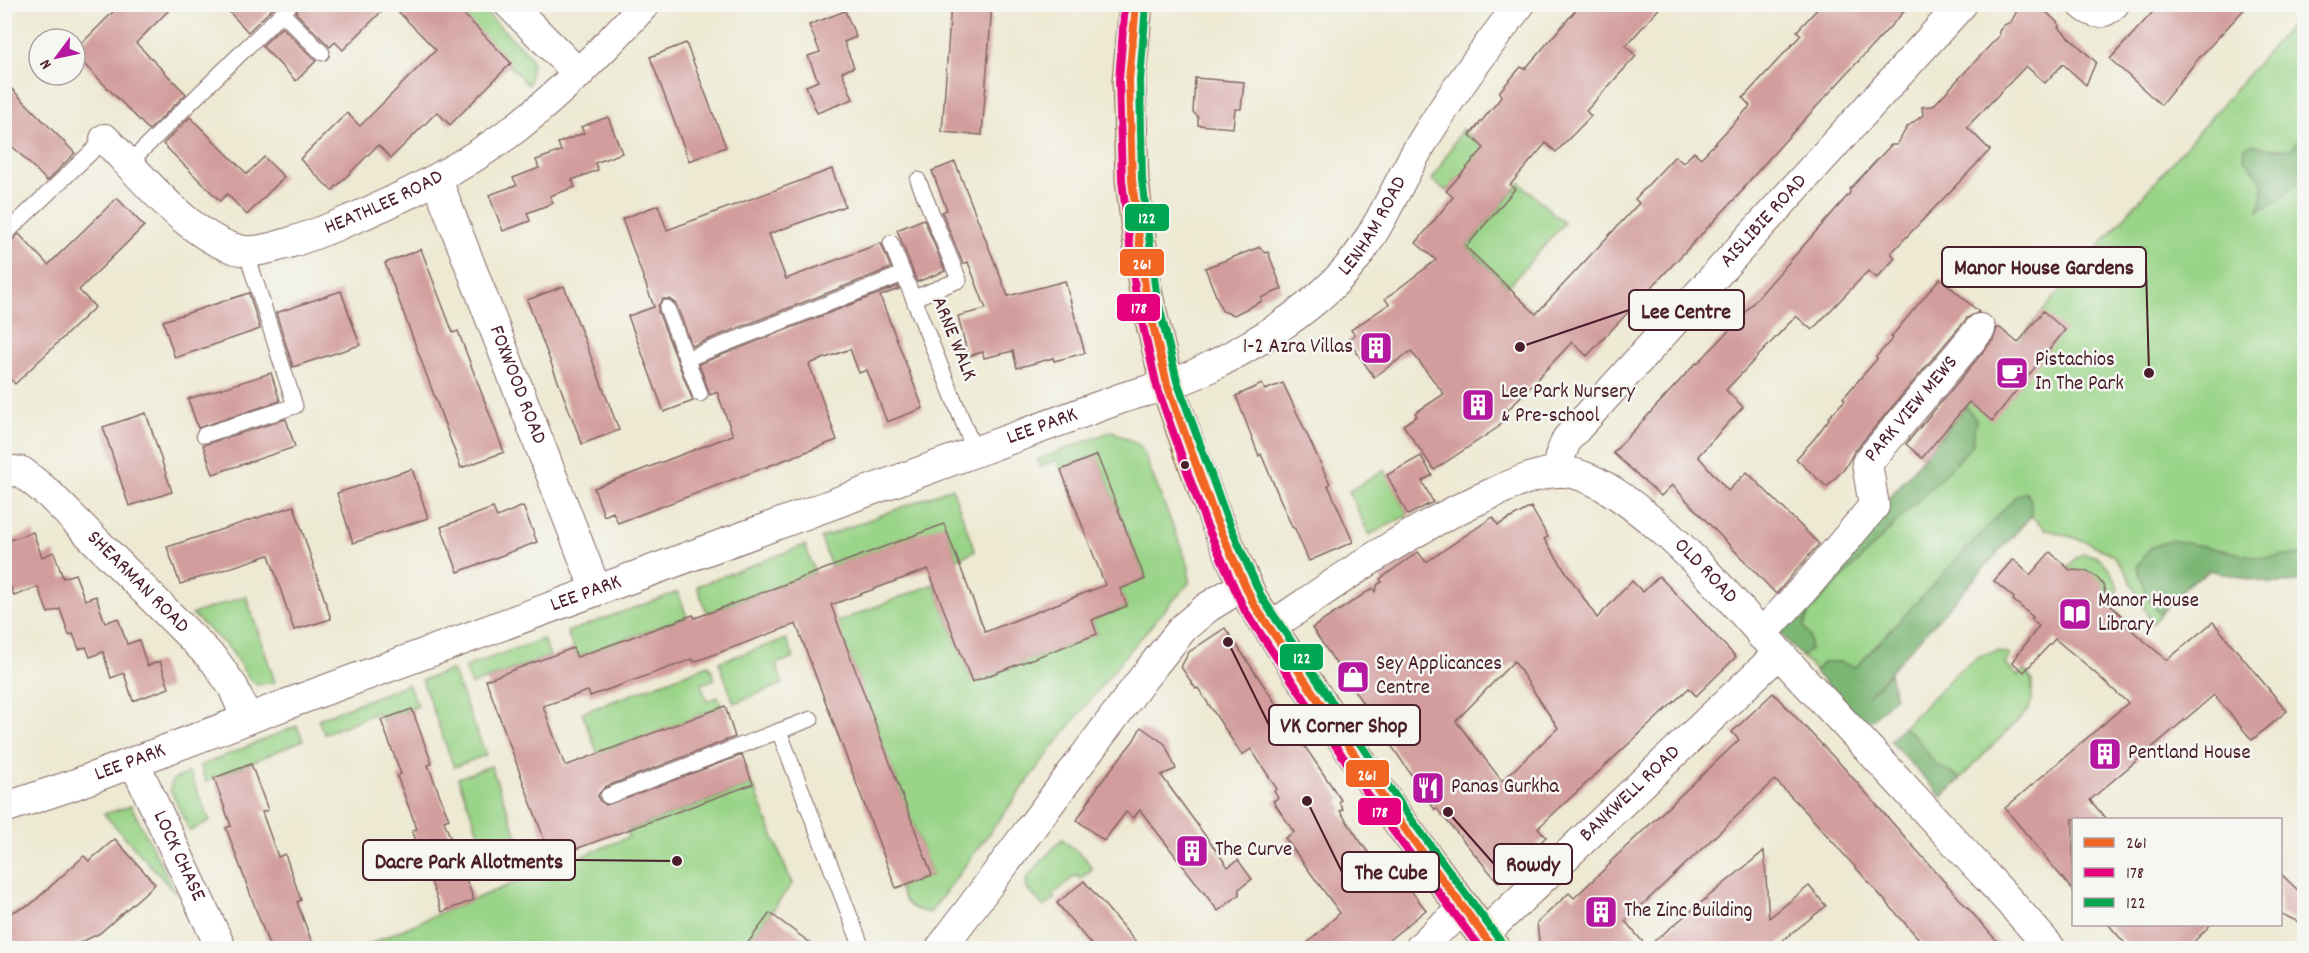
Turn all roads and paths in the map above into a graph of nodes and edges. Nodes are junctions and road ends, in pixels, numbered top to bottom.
1 (509, 4) edge
2 (645, 4) edge
3 (1136, 4) edge
4 (1520, 4) edge
5 (1962, 4) edge
6 (2082, 4) edge
7 (2114, 5) edge
8 (287, 9) edge
9 (322, 53) dead end
10 (579, 74) junction
11 (105, 138) joint
12 (129, 163) junction
13 (437, 180) junction
14 (918, 180) dead end
15 (4, 235) edge
16 (891, 243) dead end
17 (246, 251) junction
18 (903, 274) junction
19 (914, 298) junction
20 (667, 308) dead end
21 (1980, 329) dead end
22 (686, 359) junction
23 (1167, 384) junction
24 (700, 394) dead end
25 (204, 435) dead end
26 (975, 452) junction
27 (4, 470) edge
28 (1558, 472) junction
29 (1244, 585) junction
30 (596, 590) junction
31 (1269, 628) junction
32 (1770, 644) junction
33 (247, 719) junction
34 (810, 719) dead end
35 (779, 731) junction
36 (134, 762) junction
37 (608, 796) dead end
38 (4, 808) edge
39 (1480, 931) edge
40 (221, 948) edge
41 (862, 948) edge
42 (941, 948) edge
43 (1420, 948) edge
44 (2050, 948) edge

1 - 10 street
2 - 10 street, HEATHLEE ROAD
3 - 23 highway
4 - 23 street, LENHAM ROAD
5 - 28 street, AISLIBIE ROAD
6 - 7 street
8 - 9 lane
8 - 12 lane
10 - 13 street, HEATHLEE ROAD
11 - 12 street, HEATHLEE ROAD
11 - 15 lane
12 - 17 street, HEATHLEE ROAD
13 - 17 street, HEATHLEE ROAD
13 - 30 street, FOXWOOD ROAD
14 - 19 lane
16 - 18 lane, ARNE WALK
17 - 25 lane
18 - 19 lane, ARNE WALK
18 - 22 lane
19 - 26 lane, ARNE WALK
20 - 22 lane
21 - 32 street, PARK VIEW MEWS
22 - 24 lane
23 - 26 street, LEE PARK
23 - 29 highway
26 - 30 street, LEE PARK
27 - 33 street, SHEARMAN ROAD
28 - 31 street, OLD ROAD
28 - 32 street, OLD ROAD
29 - 31 highway
29 - 42 street
30 - 33 street, LEE PARK
31 - 39 highway
32 - 39 street, BANKWELL ROAD
32 - 44 street, OLD ROAD
33 - 36 street, LEE PARK
34 - 35 lane
35 - 37 lane
35 - 41 lane
36 - 38 street, LEE PARK
36 - 40 street, LOCK CHASE
39 - 43 street, BANKWELL ROAD

